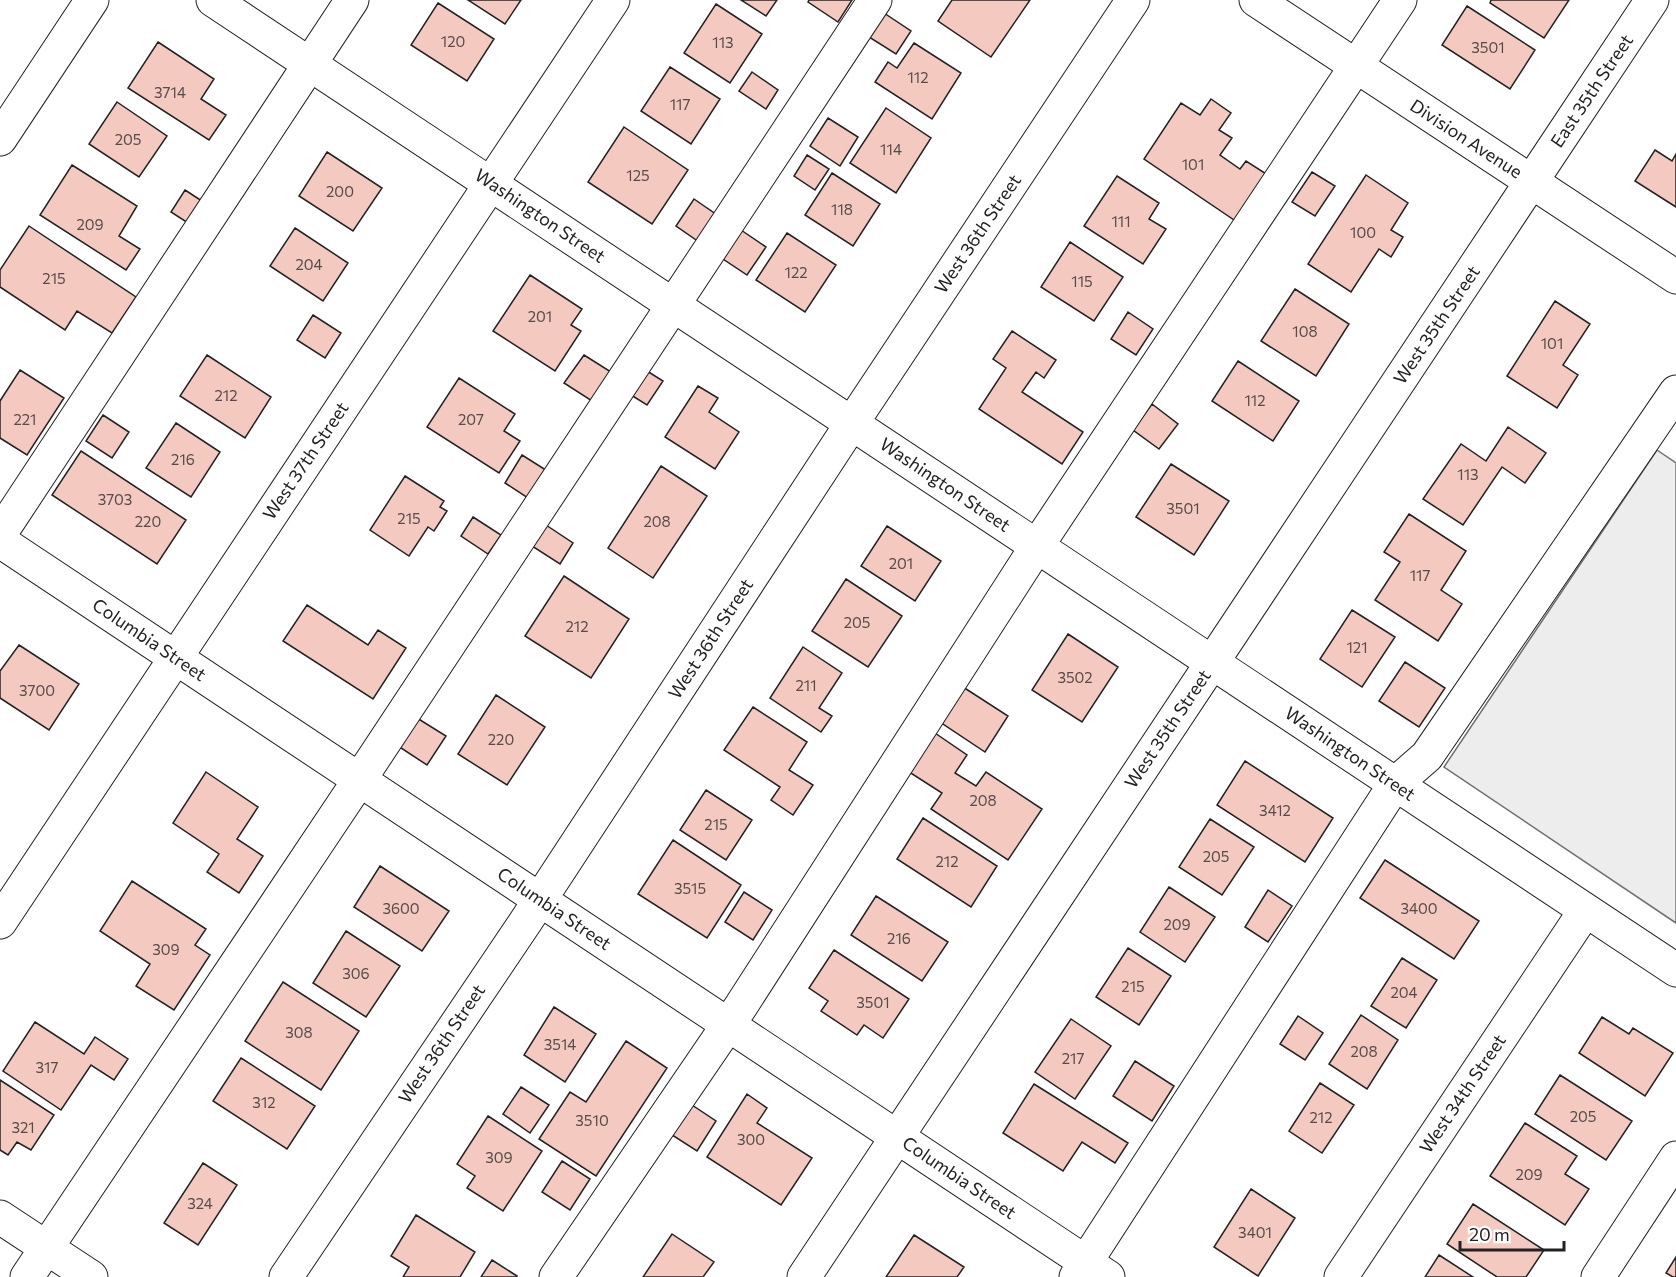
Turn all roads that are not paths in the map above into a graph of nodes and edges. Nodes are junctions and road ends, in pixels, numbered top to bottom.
1 (92, 0) edge
2 (213, 0) edge
3 (352, 0) edge
4 (613, 0) edge
5 (875, 0) edge
6 (1133, 0) edge
7 (1256, 0) edge
8 (1400, 0) edge
9 (1652, 0) edge
10 (310, 64) junction
11 (1356, 66) junction
12 (0, 139) edge
13 (1532, 182) junction
14 (491, 184) junction
15 (1676, 277) edge
16 (673, 305) junction
17 (1676, 392) edge
18 (852, 423) junction
19 (0, 534) edge
20 (0, 541) edge
21 (1037, 546) junction
22 (175, 658) junction
23 (1212, 663) junction
24 (359, 780) junction
25 (1395, 784) junction
26 (540, 900) junction
27 (1585, 911) junction
28 (0, 922) edge
29 (1676, 970) edge
30 (728, 1025) junction
31 (897, 1137) junction
32 (1676, 1158) edge
33 (0, 1217) edge
34 (46, 1247) junction
35 (1090, 1272) edge
36 (27, 1277) edge
37 (91, 1277) edge
38 (286, 1277) edge
39 (556, 1277) edge
40 (804, 1277) edge
41 (1341, 1277) edge
42 (1598, 1277) edge

1 - 12 street
2 - 10 street, Washington Street
3 - 10 street
4 - 14 street, West 37th Street
5 - 16 street
6 - 18 street, West 36th Street
7 - 11 street, Division Avenue
8 - 11 street
9 - 13 street, East 35th Street
10 - 14 street, Washington Street
10 - 19 street
11 - 13 street, Division Avenue
11 - 21 street
13 - 15 street, Division Avenue
13 - 23 street, West 35th Street
14 - 16 street, Washington Street
14 - 22 street, West 37th Street
16 - 18 street, Washington Street
16 - 24 street
17 - 25 street
18 - 21 street, Washington Street
18 - 26 street, West 36th Street
20 - 22 street, Columbia Street
21 - 23 street, Washington Street
21 - 30 street
22 - 24 street, Columbia Street
22 - 28 street, West 37th Street
23 - 25 street, Washington Street
23 - 31 street, West 35th Street
24 - 26 street, Columbia Street
24 - 34 street
25 - 27 street, Washington Street
25 - 35 street
26 - 30 street, Columbia Street
26 - 38 street, West 36th Street
27 - 29 street, Washington Street
27 - 41 street, West 34th Street
30 - 31 street, Columbia Street
30 - 39 street
31 - 35 street, Columbia Street
31 - 40 street, West 35th Street
32 - 42 street
33 - 34 street
34 - 36 street
34 - 37 street

